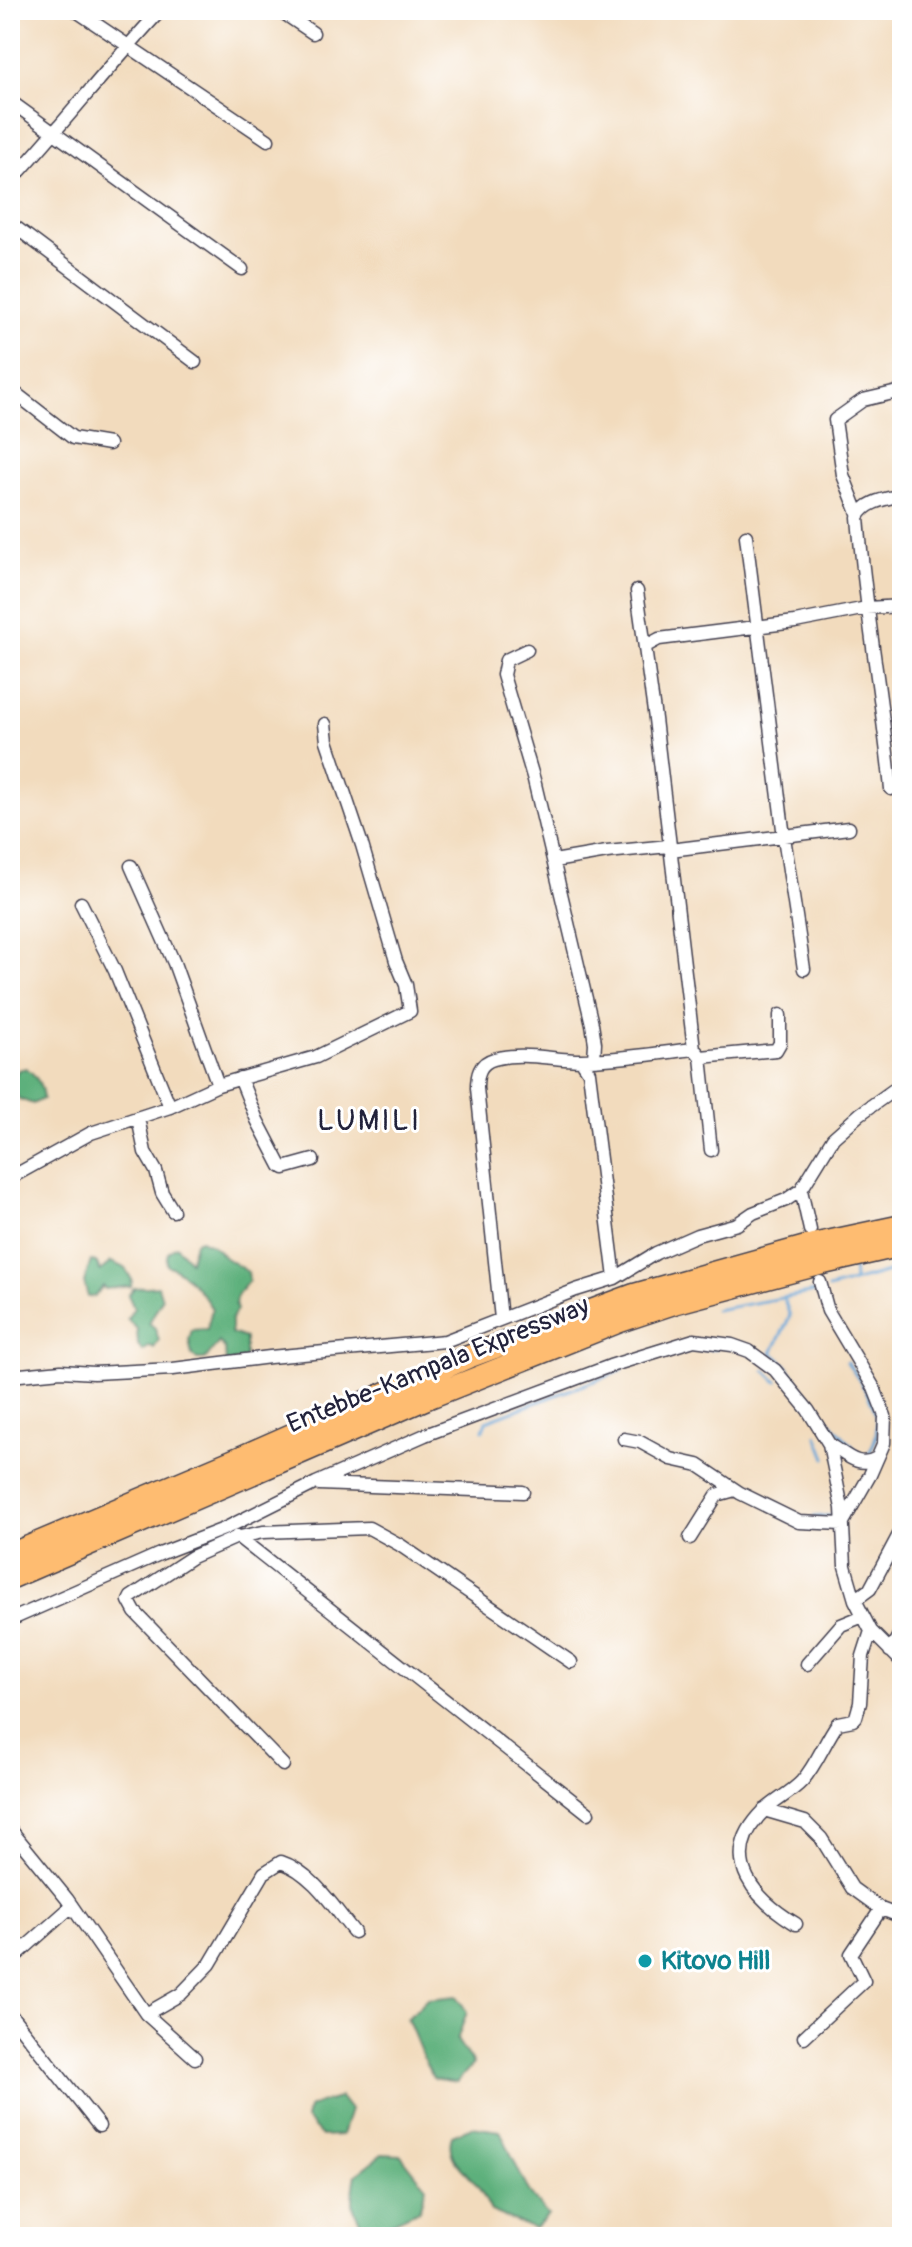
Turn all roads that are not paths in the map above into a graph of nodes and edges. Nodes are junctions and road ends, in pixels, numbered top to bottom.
1 (75, 10) edge
2 (161, 10) edge
3 (279, 10) edge
4 (313, 33) dead end
5 (126, 47) junction
6 (10, 101) edge
7 (55, 133) junction
8 (268, 140) dead end
9 (10, 182) edge
10 (10, 223) edge
11 (242, 269) dead end
12 (195, 362) dead end
13 (10, 389) edge
14 (902, 391) edge
15 (109, 444) dead end
16 (902, 495) edge
17 (858, 513) junction
18 (746, 536) dead end
19 (637, 591) dead end
20 (902, 606) edge
21 (867, 608) junction
22 (758, 627) junction
23 (646, 646) junction
24 (527, 650) dead end
25 (325, 724) dead end
26 (891, 789) dead end
27 (849, 828) dead end
28 (784, 837) junction
29 (669, 848) junction
30 (554, 861) junction
31 (131, 866) dead end
32 (81, 903) dead end
33 (804, 969) dead end
34 (780, 1015) dead end
35 (697, 1053) junction
36 (594, 1059) junction
37 (581, 1060) junction
38 (240, 1078) junction
39 (902, 1084) edge
40 (218, 1085) junction
41 (170, 1107) junction
42 (138, 1118) junction
43 (711, 1150) dead end
44 (313, 1160) dead end
45 (10, 1178) edge
46 (801, 1190) junction
47 (173, 1211) dead end
48 (902, 1226) edge
49 (810, 1230) dead end
50 (902, 1245) edge
51 (615, 1278) junction
52 (820, 1282) dead end
53 (501, 1319) junction
54 (10, 1376) edge
55 (624, 1439) dead end
56 (829, 1444) junction
57 (877, 1458) junction
58 (316, 1483) junction
59 (735, 1490) junction
60 (523, 1492) dead end
61 (842, 1524) junction
62 (224, 1529) junction
63 (902, 1529) edge
64 (240, 1538) junction
65 (690, 1538) dead end
66 (10, 1555) edge
67 (10, 1578) edge
68 (855, 1600) junction
69 (863, 1616) junction
70 (10, 1620) edge
71 (902, 1630) edge
72 (871, 1631) junction
73 (890, 1651) junction
74 (571, 1662) dead end
75 (902, 1662) edge
76 (807, 1664) dead end
77 (283, 1765) dead end
78 (764, 1810) junction
79 (588, 1813) dead end
80 (10, 1829) edge
81 (72, 1906) junction
82 (881, 1909) junction
83 (902, 1917) edge
84 (796, 1924) dead end
85 (354, 1932) dead end
86 (10, 1961) edge
87 (10, 2014) edge
88 (146, 2014) junction
89 (804, 2037) dead end
90 (195, 2058) dead end
91 (99, 2126) dead end

1 - 5 street
2 - 5 street
3 - 4 street
5 - 7 street
5 - 8 street
6 - 7 street
7 - 9 street
7 - 11 street
10 - 12 street
13 - 15 street
14 - 17 street
16 - 17 street
17 - 21 street
18 - 22 street
19 - 23 street
20 - 21 street
21 - 22 street
21 - 26 street
22 - 23 street
22 - 28 street
23 - 29 street
24 - 30 street
25 - 38 street
27 - 28 street
28 - 29 street
28 - 33 street
29 - 30 street
29 - 35 street
30 - 36 street
31 - 40 street
32 - 41 street
34 - 35 street
35 - 36 street
35 - 43 street
36 - 37 street
37 - 51 street
37 - 53 street
38 - 40 street
38 - 44 street
39 - 46 street
40 - 41 street
41 - 42 street
42 - 45 street
42 - 47 street
46 - 49 street
46 - 51 street
48 - 66 highway, Entebbe-Kampala Expressway
50 - 67 highway, Entebbe-Kampala Expressway
51 - 53 street
52 - 57 street
53 - 54 street
55 - 59 street
56 - 57 street
56 - 58 street
56 - 61 street
57 - 61 street
58 - 60 street
58 - 62 street
59 - 61 street
59 - 65 street
61 - 68 street
62 - 64 street
62 - 70 street
63 - 68 street
64 - 74 street
64 - 77 street
64 - 79 street
68 - 69 street
69 - 72 street
69 - 76 street
71 - 73 street
72 - 73 street
72 - 78 street
73 - 75 street
78 - 82 street
78 - 84 street
80 - 81 street
81 - 86 street
81 - 88 street
82 - 83 street
82 - 89 street
85 - 88 street
87 - 91 street
88 - 90 street

